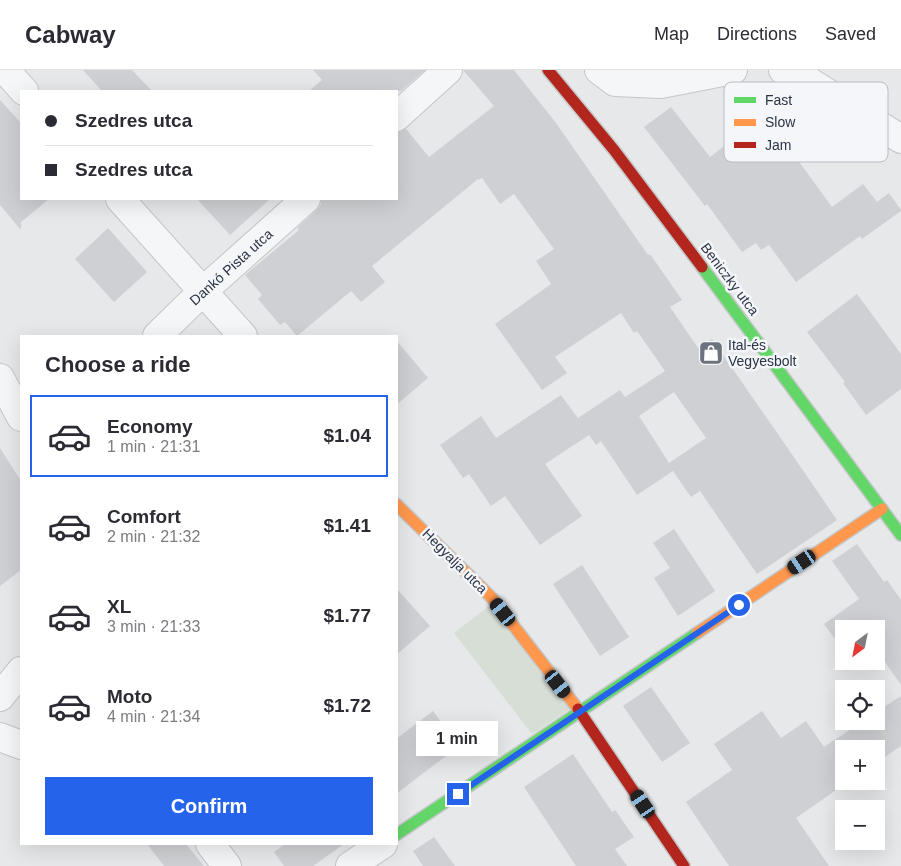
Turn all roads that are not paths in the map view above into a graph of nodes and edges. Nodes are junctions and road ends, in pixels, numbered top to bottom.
1 (6, 70) edge
2 (448, 70) edge
3 (548, 70) edge
4 (599, 70) edge
5 (733, 70) edge
6 (783, 70) edge
7 (810, 82) edge
8 (23, 90) edge
9 (398, 115) edge
10 (888, 131) edge
11 (901, 139) edge
12 (121, 200) edge
13 (305, 200) edge
14 (203, 291) junction
15 (158, 335) edge
16 (242, 335) edge
17 (0, 378) edge
18 (20, 415) edge
19 (398, 506) edge
20 (882, 508) junction
21 (901, 534) edge
22 (20, 672) edge
23 (0, 697) edge
24 (580, 712) junction
25 (0, 737) edge
26 (20, 745) edge
27 (398, 834) edge
28 (211, 845) edge
29 (382, 845) edge
30 (227, 866) edge
31 (350, 866) edge
32 (684, 866) edge

1 - 8 street
2 - 9 street
3 - 20 street, Beniczky utca
4 - 5 street
6 - 7 street
10 - 11 street
12 - 14 street
13 - 14 street, Dankó Pista utca
14 - 15 street, Dankó Pista utca
14 - 16 street
17 - 18 street
19 - 24 street, Hegyalja utca
20 - 21 street, Beniczky utca
20 - 24 street
22 - 23 street
24 - 27 street
24 - 32 street, Hegyalja utca
25 - 26 street
28 - 30 street
29 - 31 street

